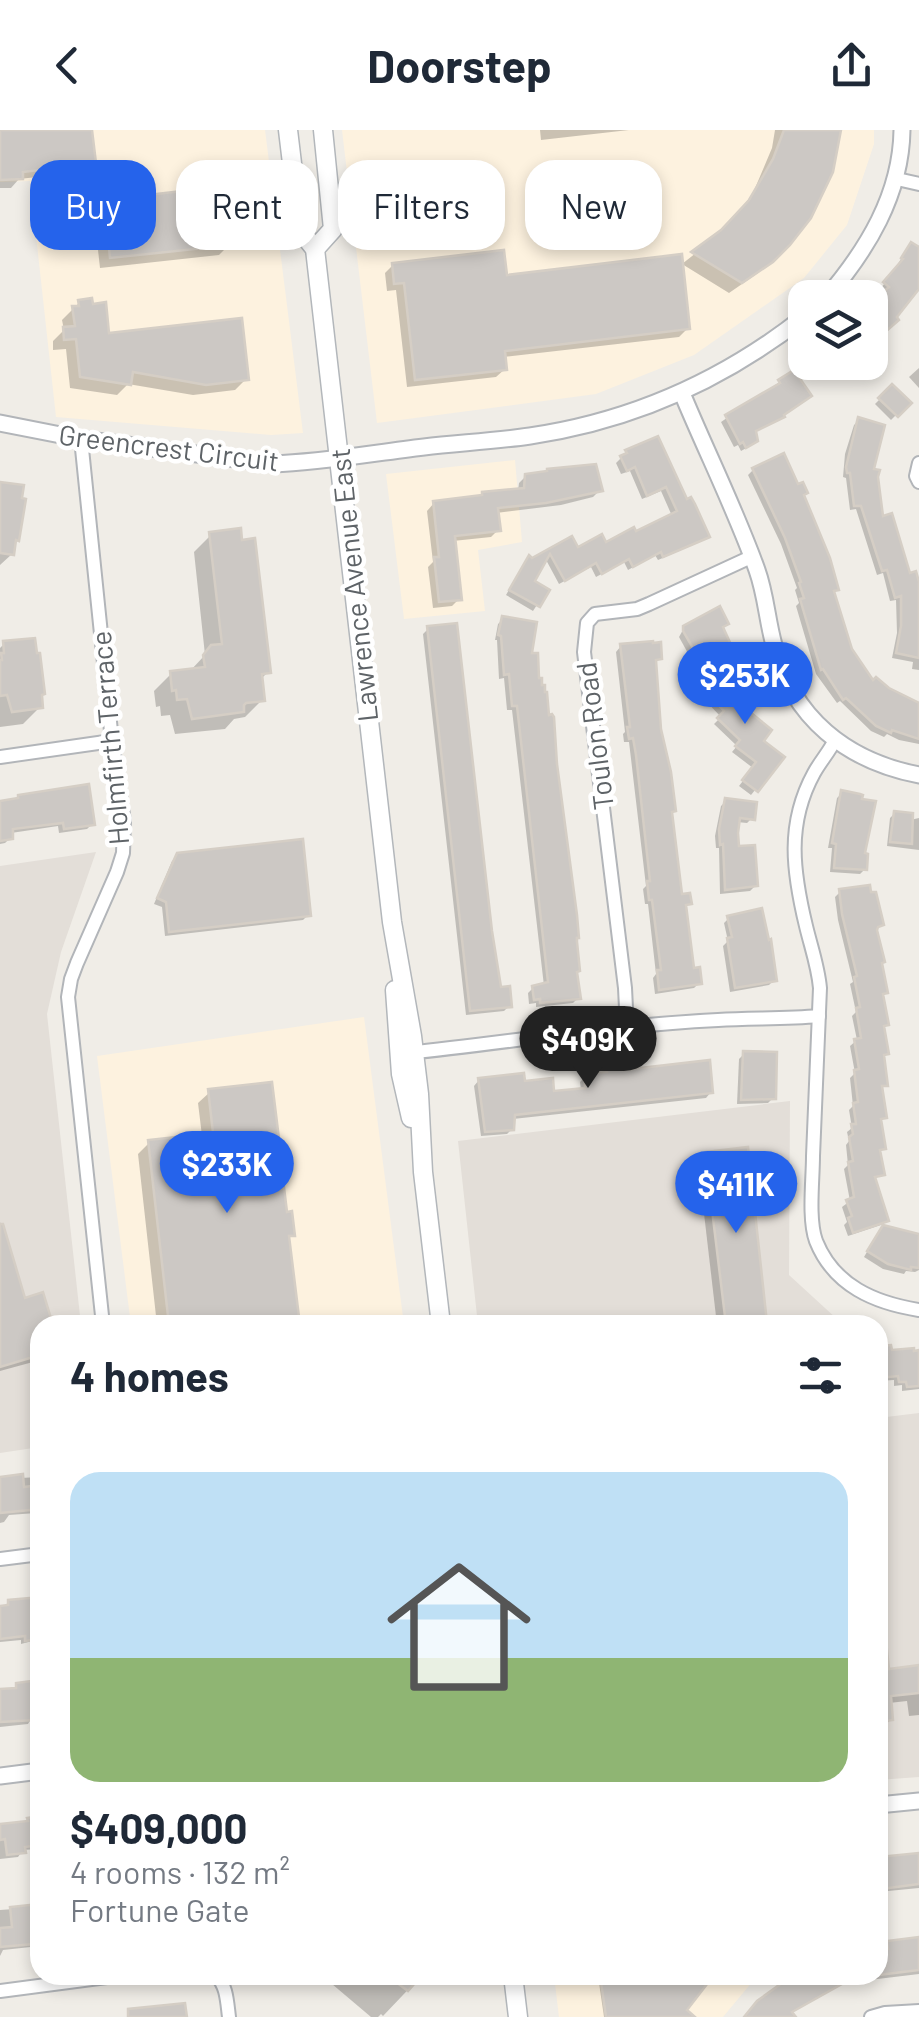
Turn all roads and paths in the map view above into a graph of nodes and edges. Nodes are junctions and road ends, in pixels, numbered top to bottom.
1 (288, 130) edge
2 (323, 130) edge
3 (902, 130) edge
4 (292, 160) edge
5 (896, 178) junction
6 (919, 184) edge
7 (318, 247) edge
8 (316, 250) edge
9 (840, 280) edge
10 (788, 329) edge
11 (682, 393) junction
12 (0, 423) edge
13 (81, 439) junction
14 (339, 459) junction
15 (919, 463) edge
16 (919, 482) edge
17 (751, 556) junction
18 (836, 740) junction
19 (112, 742) junction
20 (0, 757) edge
21 (919, 775) edge
22 (819, 1016) junction
23 (628, 1028) junction
24 (406, 1053) junction
25 (919, 1310) edge
26 (102, 1315) edge
27 (440, 1315) edge
28 (30, 1556) edge
29 (0, 1560) edge
30 (30, 1772) edge
31 (0, 1776) edge
32 (919, 1801) edge
33 (888, 1804) edge
34 (47, 1985) edge
35 (223, 1985) edge
36 (514, 1985) edge
37 (0, 1991) edge
38 (919, 2010) edge
39 (228, 2017) edge
40 (518, 2017) edge
41 (871, 2017) edge

1 - 4 main road, Lawrence Avenue East
2 - 7 main road, Lawrence Avenue East
3 - 5 street
5 - 6 street
5 - 9 street
8 - 14 main road, Lawrence Avenue East
10 - 11 street, Greencrest Circuit
11 - 14 street, Greencrest Circuit
11 - 17 street
12 - 13 street, Greencrest Circuit
13 - 14 street, Greencrest Circuit
13 - 19 street, Holmfirth Terrace
14 - 24 main road, Lawrence Avenue East
15 - 16 street
17 - 18 street
17 - 23 street, Toulon Road
18 - 21 street
18 - 22 street
19 - 20 street
19 - 26 street, Holmfirth Terrace
22 - 23 street
22 - 25 street
23 - 24 street
24 - 27 main road, Lawrence Avenue East
28 - 29 street
30 - 31 street
32 - 33 street
34 - 37 street
35 - 39 street
36 - 40 main road
38 - 41 street

